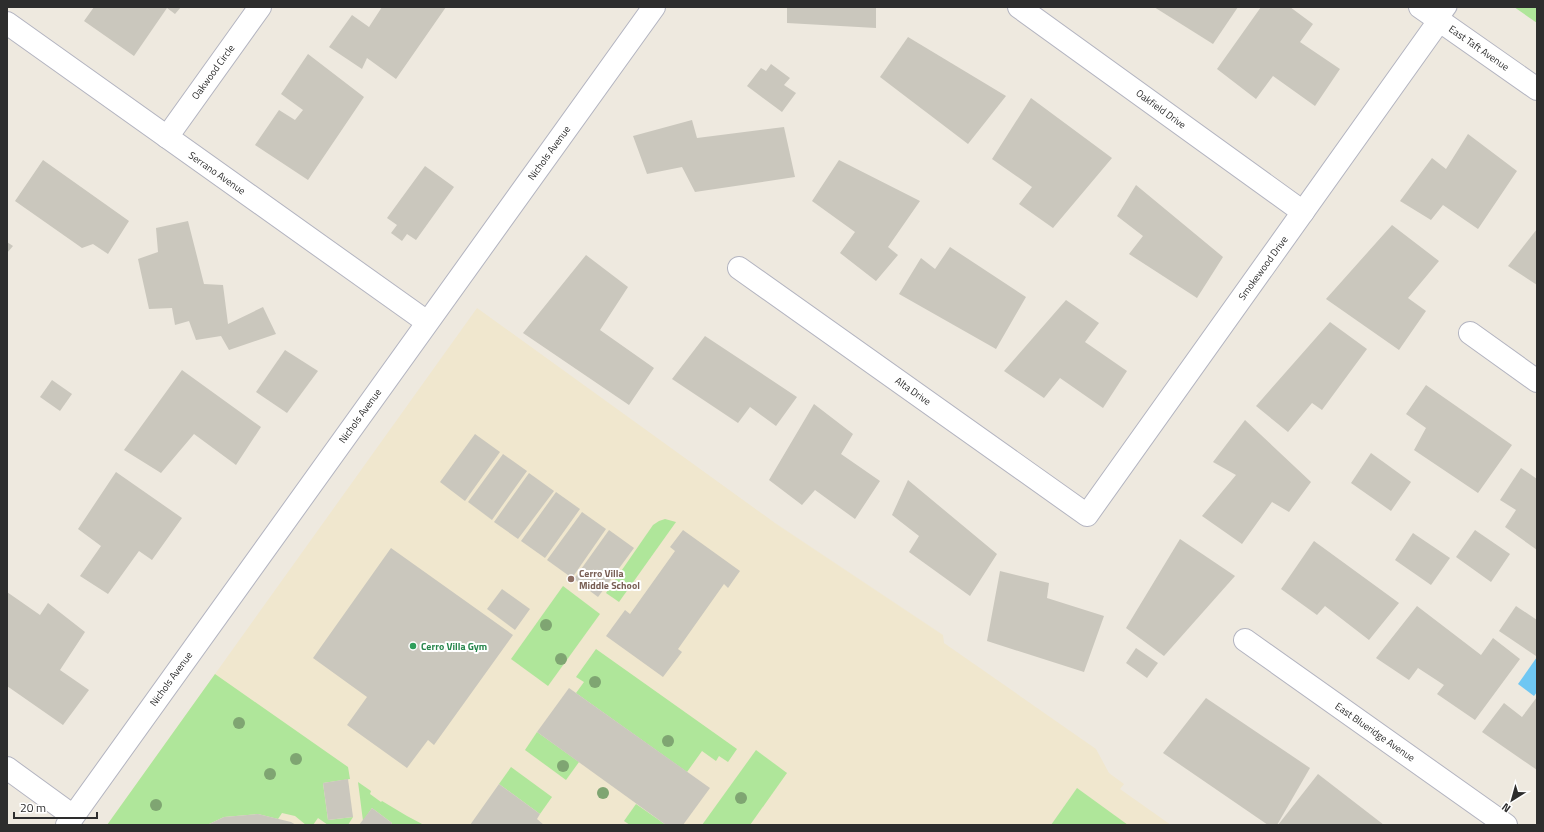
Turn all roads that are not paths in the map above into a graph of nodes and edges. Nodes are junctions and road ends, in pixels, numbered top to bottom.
1 (260, 7) edge
2 (654, 7) edge
3 (1019, 7) edge
4 (1420, 7) edge
5 (1444, 14) edge
6 (7, 23) edge
7 (1537, 89) edge
8 (167, 137) junction
9 (1303, 212) junction
10 (739, 268) dead end
11 (427, 322) junction
12 (1470, 333) dead end
13 (1537, 381) edge
14 (1086, 515) joint
15 (1245, 640) dead end
16 (7, 768) edge
17 (70, 820) edge
18 (1506, 825) edge

1 - 8 street, Oakwood Circle
2 - 11 street, Nichols Avenue
3 - 9 street, Oakfield Drive
4 - 5 street, East Taft Avenue
5 - 7 street, East Taft Avenue
5 - 9 street, Smokewood Drive
6 - 8 street, Serrano Avenue
8 - 11 street, Serrano Avenue
9 - 14 street, Smokewood Drive
10 - 14 street, Alta Drive
11 - 17 street, Nichols Avenue
12 - 13 street
15 - 18 street, East Blueridge Avenue
16 - 17 street

